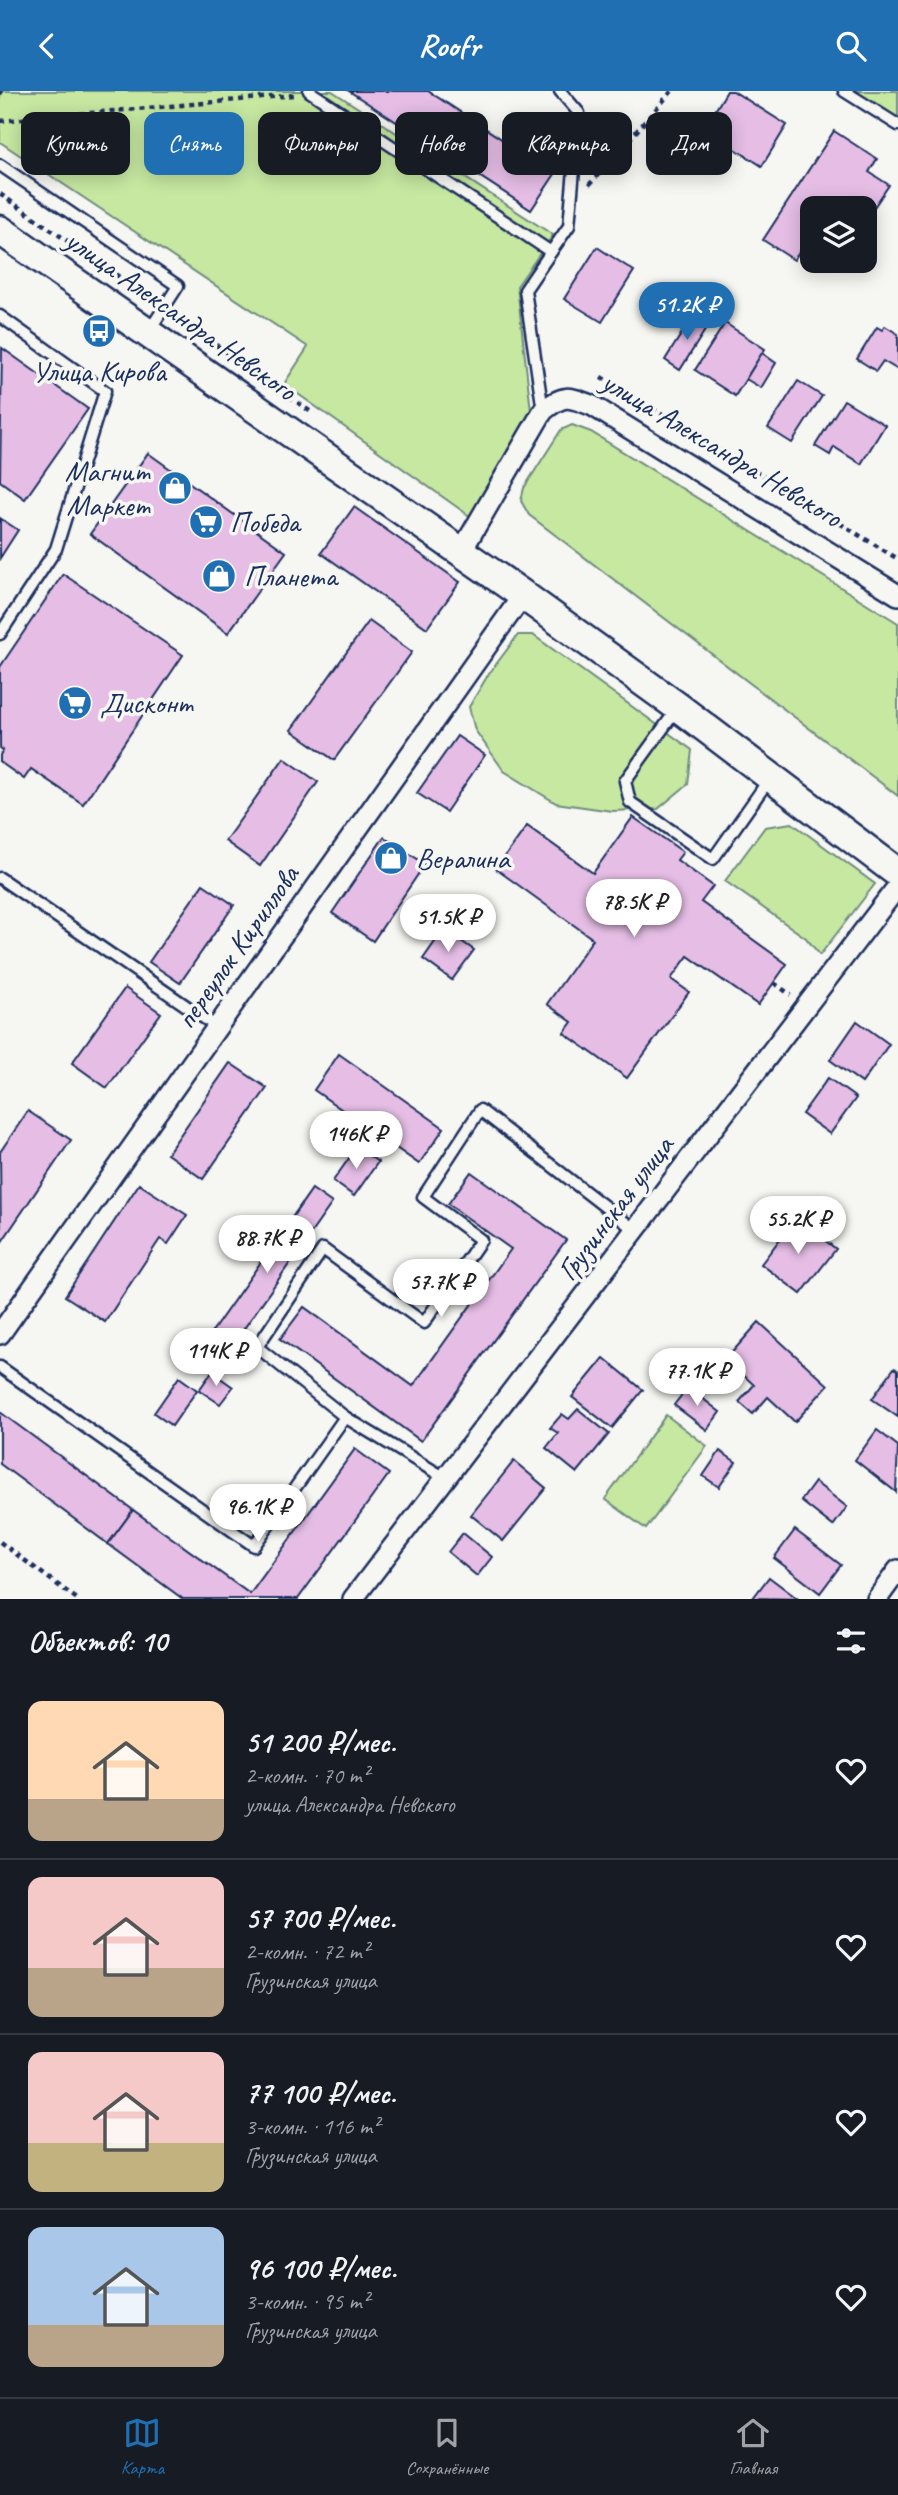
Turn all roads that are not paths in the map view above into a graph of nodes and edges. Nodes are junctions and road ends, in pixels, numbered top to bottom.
1 (560, 91) edge
2 (844, 91) edge
3 (311, 92) edge
4 (898, 125) edge
5 (0, 165) edge
6 (0, 230) edge
7 (551, 252) junction
8 (0, 316) edge
9 (148, 333) junction
10 (543, 411) junction
11 (461, 552) junction
12 (523, 595) junction
13 (898, 595) edge
14 (0, 634) edge
15 (678, 707) junction
16 (771, 778) junction
17 (898, 873) edge
18 (0, 878) edge
19 (898, 886) edge
20 (217, 1027) junction
21 (635, 1230) junction
22 (0, 1334) edge
23 (0, 1367) edge
24 (345, 1417) junction
25 (445, 1478) junction
26 (898, 1570) edge
27 (353, 1599) edge
28 (877, 1599) edge

1 - 7 lane
2 - 4 lane
3 - 7 lane
5 - 9 lane
6 - 9 main road, улица Александра Невского
7 - 10 lane
8 - 14 lane
9 - 11 main road, улица Александра Невского
10 - 11 street
10 - 13 street, улица Александра Невского
11 - 12 main road, улица Александра Невского
12 - 15 main road, улица Александра Невского
12 - 20 street, переулок Кириллова
15 - 16 main road, улица Александра Невского
15 - 16 lane
16 - 17 main road, улица Александра Невского
18 - 20 lane
19 - 21 street, Грузинская улица
20 - 22 street, переулок Кириллова
21 - 24 lane
21 - 25 street, Грузинская улица
23 - 24 lane
24 - 25 lane
25 - 27 street, Грузинская улица
26 - 28 street

